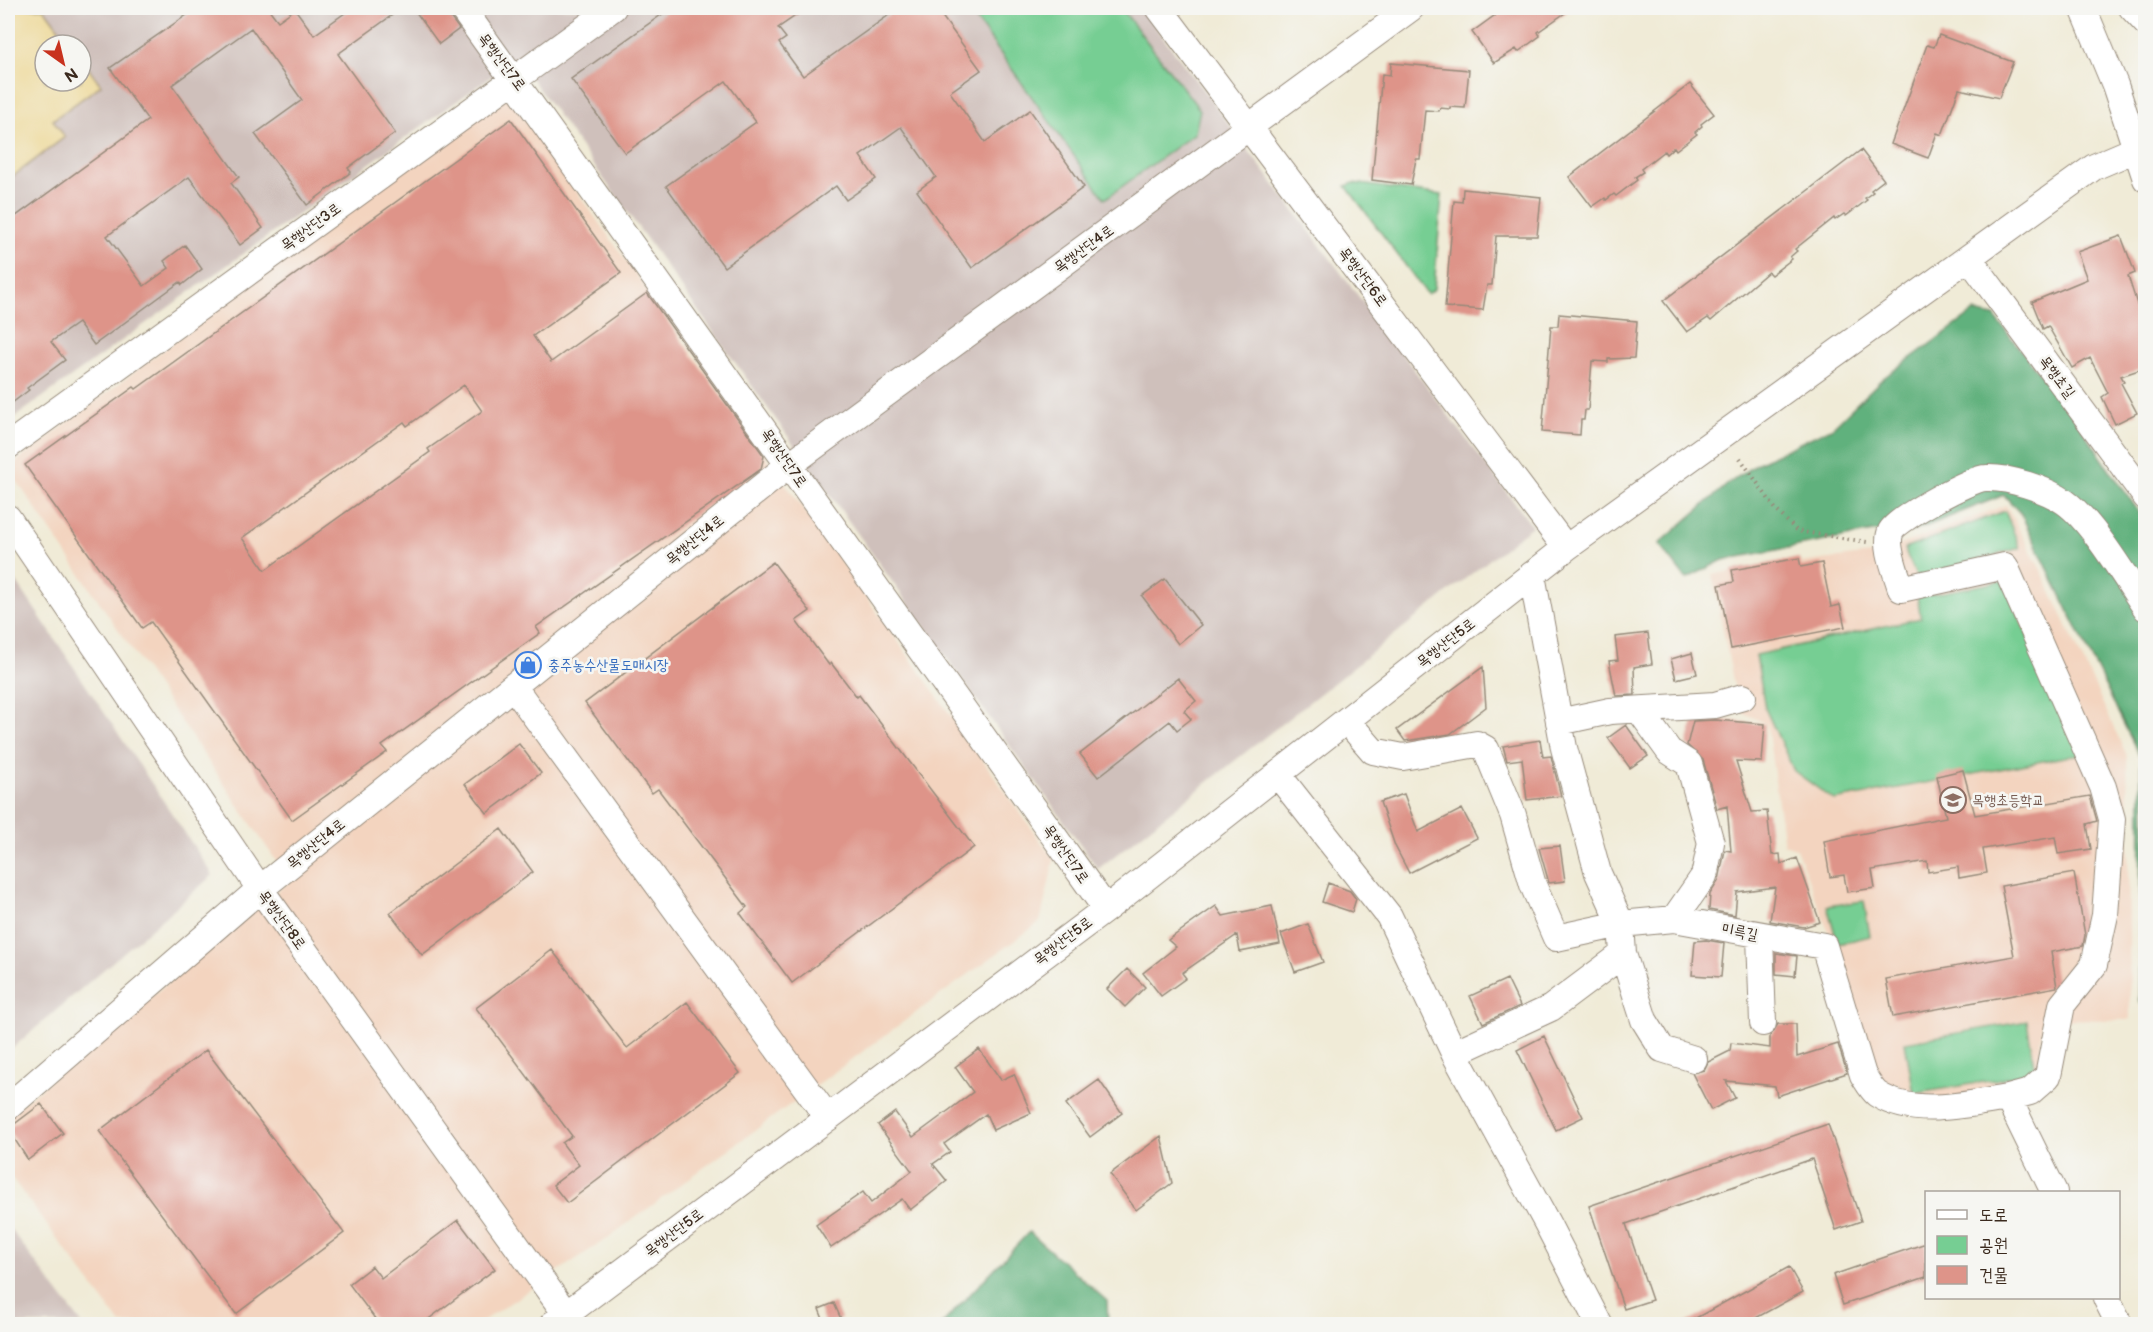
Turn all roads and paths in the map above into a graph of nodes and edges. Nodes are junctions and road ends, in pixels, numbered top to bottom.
1 (462, 8) edge
2 (614, 8) edge
3 (1159, 8) edge
4 (1411, 8) edge
5 (2083, 8) edge
6 (2132, 8) edge
7 (2145, 23) edge
8 (516, 80) junction
9 (1249, 128) junction
10 (2141, 149) edge
11 (2145, 179) edge
12 (1968, 258) junction
13 (8, 446) edge
14 (1740, 458) dead end
15 (789, 465) junction
16 (2145, 497) edge
17 (8, 518) edge
18 (1566, 549) junction
19 (1890, 550) junction
20 (1532, 575) junction
21 (2145, 608) edge
22 (513, 686) junction
23 (1743, 697) dead end
24 (1640, 711) junction
25 (1347, 721) junction
26 (1559, 722) junction
27 (1278, 775) junction
28 (260, 889) junction
29 (1106, 909) junction
30 (1674, 919) junction
31 (1621, 924) junction
32 (1760, 936) junction
33 (1623, 954) junction
34 (1763, 1023) dead end
35 (1454, 1053) junction
36 (1694, 1059) dead end
37 (2008, 1098) junction
38 (8, 1107) edge
39 (828, 1118) junction
40 (2054, 1191) edge
41 (2107, 1299) edge
42 (559, 1319) edge
43 (1599, 1324) edge
44 (2120, 1324) edge

1 - 8 street, 목행산단7로
2 - 8 street, 목행산단3로
3 - 9 street, 목행산단6로
4 - 9 street, 목행산단4로
5 - 10 street
6 - 7 street
8 - 13 street, 목행산단3로
8 - 15 street, 목행산단7로
9 - 15 street, 목행산단4로
9 - 18 street, 목행산단6로
10 - 11 street
10 - 12 street, 목행산단5로
12 - 16 street, 목행초길
12 - 18 street, 목행산단5로
14 - 19 path
15 - 22 street, 목행산단4로
15 - 29 street, 목행산단7로
17 - 28 street, 목행산단8로
18 - 20 street, 목행산단5로
19 - 21 street
19 - 37 street
20 - 25 street, 목행산단5로
20 - 26 street
22 - 28 street, 목행산단4로
22 - 39 street
23 - 24 street
24 - 26 street
24 - 30 street
25 - 27 street, 목행산단5로
25 - 31 street, 미륵길
26 - 31 street
27 - 29 street, 목행산단5로
27 - 35 street
28 - 38 street, 목행산단4로
28 - 42 street, 목행산단8로
29 - 39 street, 목행산단5로
30 - 31 street, 미륵길
30 - 32 street, 미륵길
31 - 33 street
32 - 34 street
32 - 37 street, 미륵길
33 - 35 street
33 - 36 street
35 - 43 street
37 - 40 street
39 - 42 street, 목행산단5로
41 - 44 street

